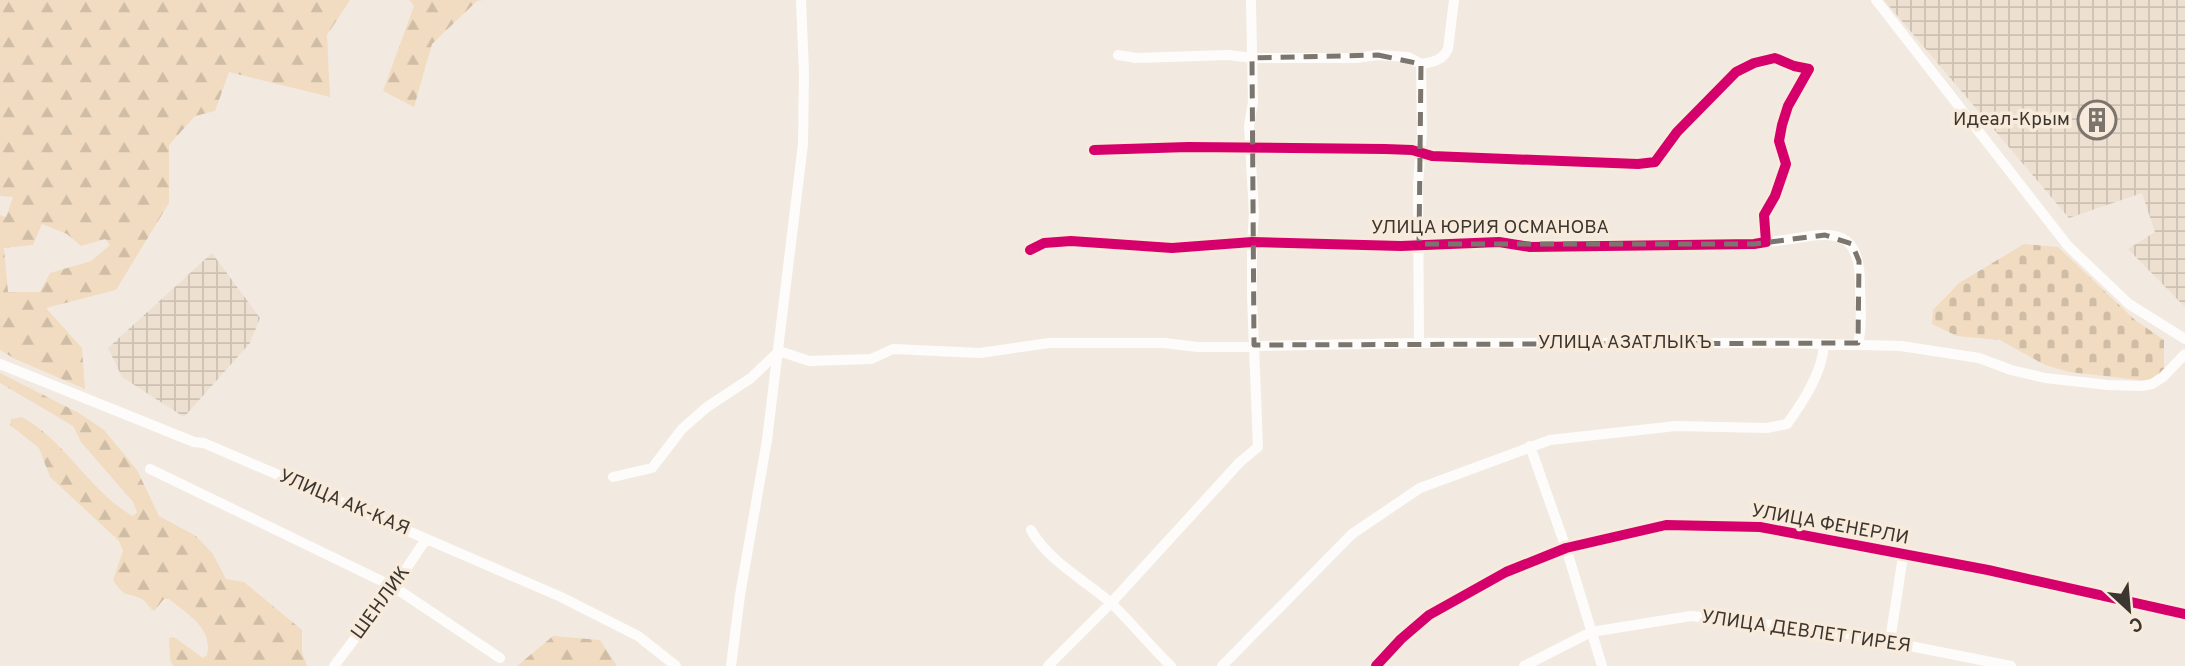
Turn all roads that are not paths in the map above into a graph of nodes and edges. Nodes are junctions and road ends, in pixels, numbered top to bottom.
1 (801, 0) edge
2 (1251, 0) edge
3 (1454, 0) edge
4 (1875, 0) edge
5 (1118, 55) dead end
6 (1252, 58) junction
7 (1421, 64) junction
8 (1250, 149) junction
9 (1094, 150) dead end
10 (1420, 153) junction
11 (1252, 242) junction
12 (1766, 242) junction
13 (1419, 244) junction
14 (1030, 250) dead end
15 (2185, 339) edge
16 (1419, 343) junction
17 (1858, 343) junction
18 (1254, 345) junction
19 (1824, 345) junction
20 (779, 351) junction
21 (2185, 354) edge
22 (0, 364) edge
23 (1530, 446) junction
24 (150, 469) dead end
25 (613, 477) dead end
26 (1031, 530) dead end
27 (426, 539) junction
28 (1566, 548) junction
29 (1903, 556) junction
30 (394, 587) junction
31 (1111, 603) junction
32 (2185, 614) edge
33 (1591, 632) junction
34 (1890, 641) junction
35 (500, 658) dead end
36 (334, 666) edge
37 (676, 666) edge
38 (731, 666) edge
39 (1048, 666) edge
40 (1171, 666) edge
41 (1222, 666) edge
42 (1376, 666) edge
43 (1524, 666) edge
44 (1602, 666) edge
45 (2011, 666) edge

1 - 20 street
2 - 6 street
3 - 7 street
4 - 15 street
5 - 6 street
6 - 7 street
6 - 8 street
7 - 10 street
8 - 9 street
8 - 10 street
8 - 11 street
10 - 12 street
10 - 13 street
11 - 13 street, УЛИЦА ЮРИЯ ОСМАНОВА
11 - 14 street, УЛИЦА ЮРИЯ ОСМАНОВА
11 - 18 street
12 - 13 street, УЛИЦА ЮРИЯ ОСМАНОВА
12 - 17 street, УЛИЦА ЮРИЯ ОСМАНОВА
13 - 16 street
16 - 18 street, УЛИЦА АЗАТЛЫКЪ
16 - 19 street, УЛИЦА АЗАТЛЫКЪ
17 - 19 street, УЛИЦА АЗАТЛЫКЪ
17 - 21 street, УЛИЦА АЗАТЛЫКЪ
18 - 20 street, УЛИЦА АЗАТЛЫКЪ
18 - 31 street
19 - 23 street
20 - 25 street
20 - 38 street
22 - 27 street, УЛИЦА АК-КАЯ
23 - 28 street
23 - 41 street
24 - 30 street
26 - 31 street
27 - 30 street, ШЕНЛИК
27 - 37 street, УЛИЦА АК-КАЯ
28 - 29 street, УЛИЦА ФЕНЕРЛИ
28 - 33 street
28 - 42 street, УЛИЦА ФЕНЕРЛИ
29 - 32 street, УЛИЦА ФЕНЕРЛИ
29 - 34 street
30 - 35 street
30 - 36 street, ШЕНЛИК
31 - 39 street
31 - 40 street
33 - 34 street, УЛИЦА ДЕВЛЕТ ГИРЕЯ
33 - 43 street, УЛИЦА ДЕВЛЕТ ГИРЕЯ
33 - 44 street
34 - 45 street, УЛИЦА ДЕВЛЕТ ГИРЕЯ

